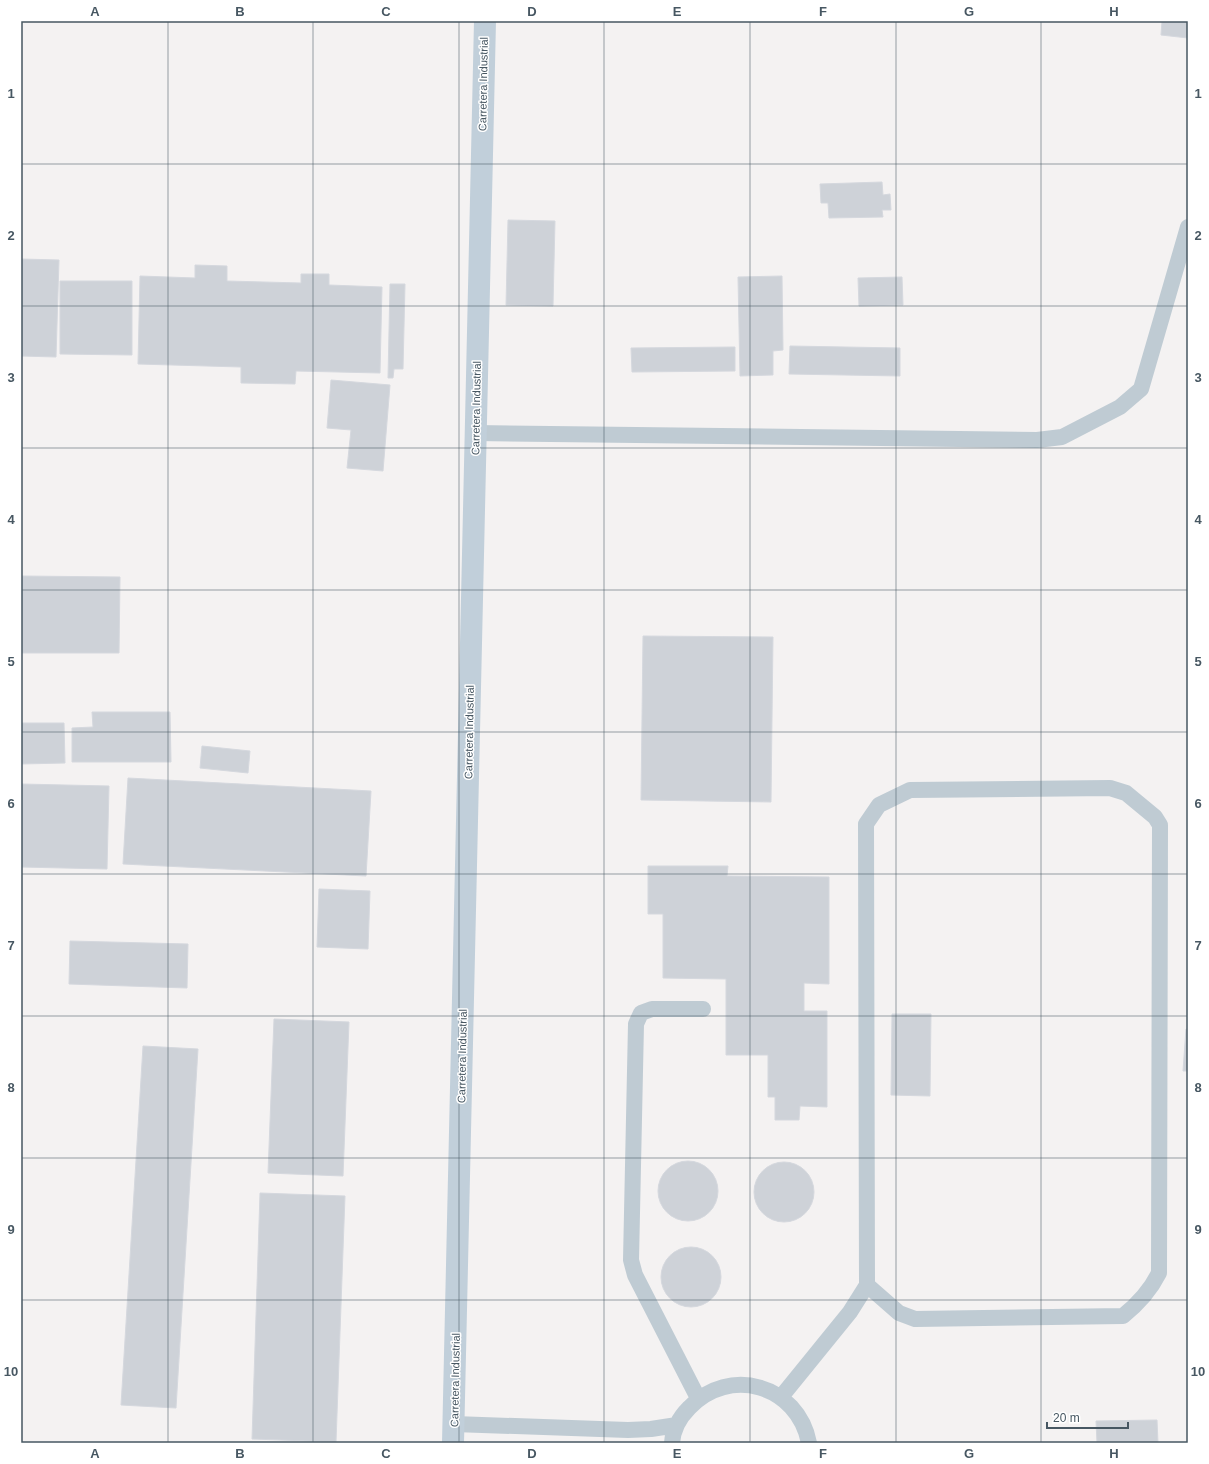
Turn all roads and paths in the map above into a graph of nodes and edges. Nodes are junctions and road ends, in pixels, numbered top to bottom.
1 (485, 21) edge
2 (1188, 227) edge
3 (476, 433) junction
4 (703, 1009) dead end
5 (867, 1285) junction
6 (780, 1397) junction
7 (698, 1398) junction
8 (677, 1425) junction
9 (454, 1433) edge
10 (672, 1443) edge
11 (809, 1443) edge

1 - 3 main road, Carretera Industrial
2 - 3 lane
3 - 9 main road, Carretera Industrial
4 - 7 lane
5 - 5 lane
5 - 6 lane
6 - 7 lane
6 - 11 lane
7 - 8 lane
8 - 9 lane
8 - 10 lane

